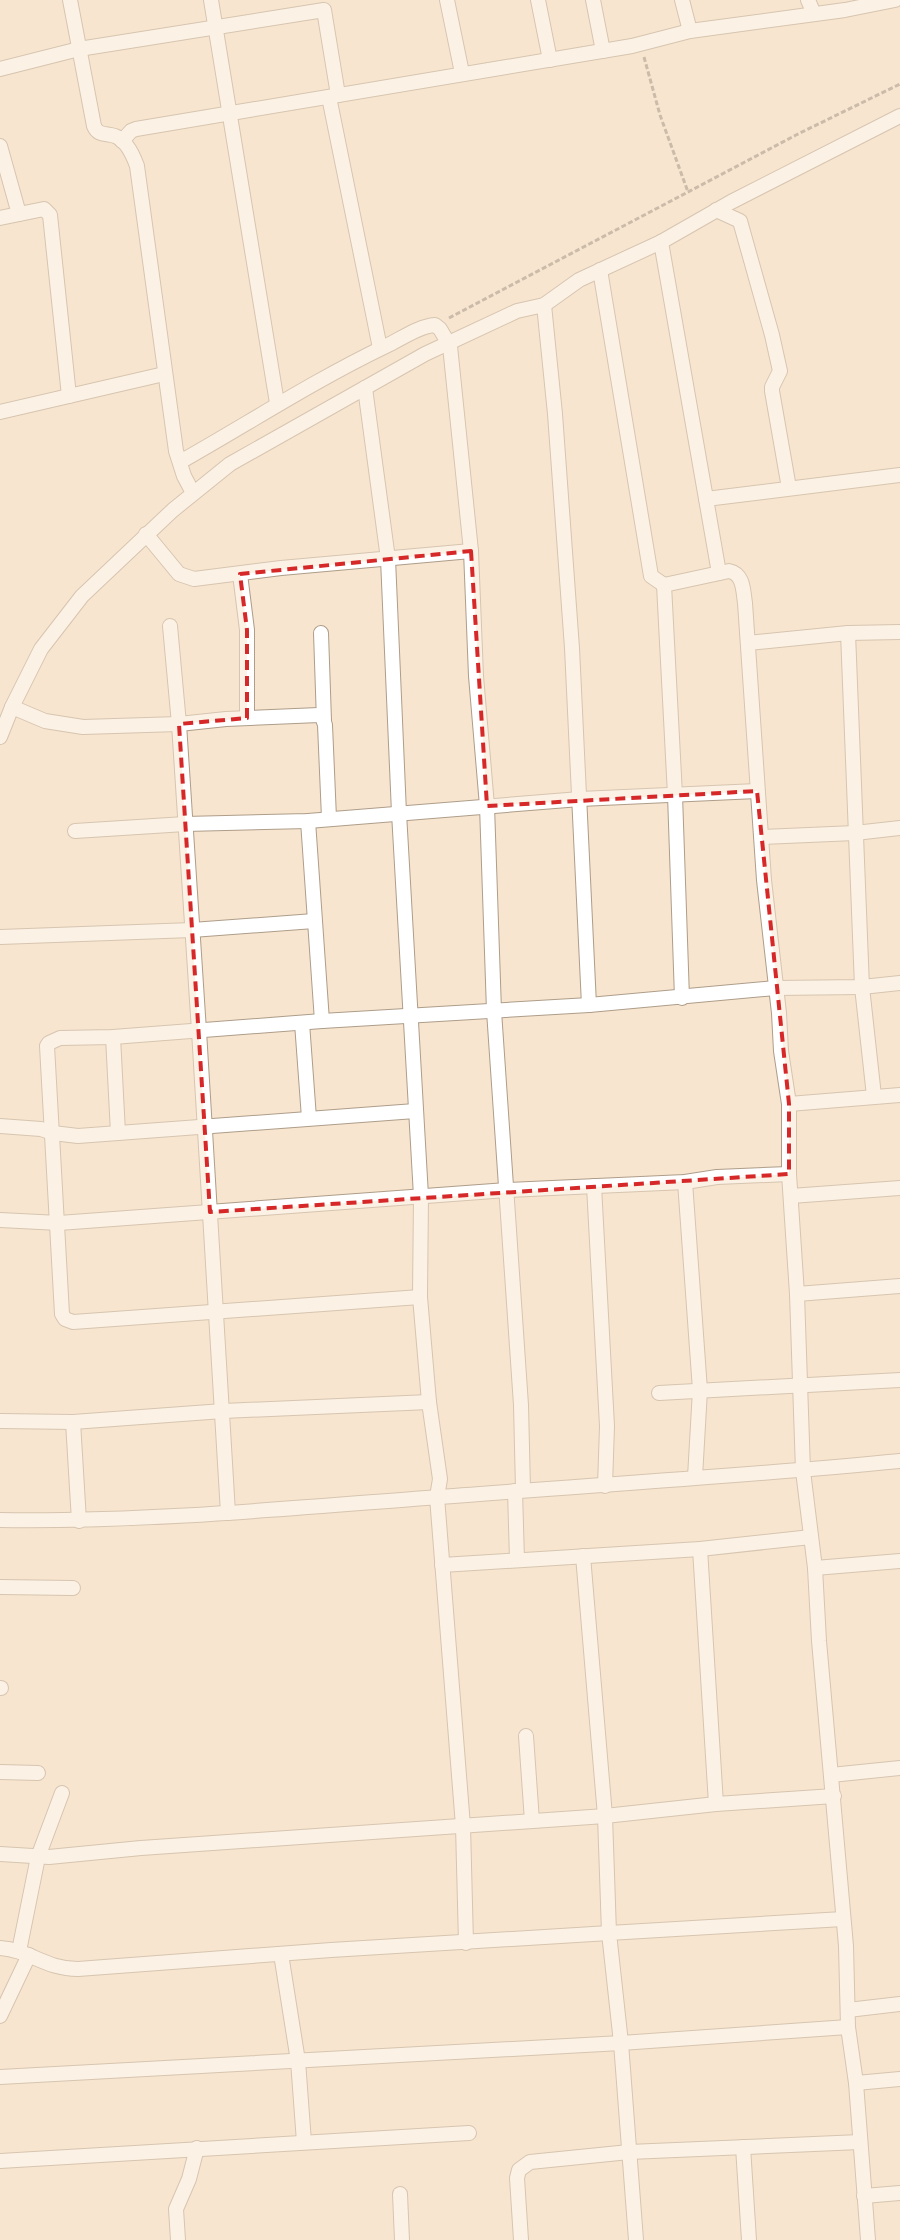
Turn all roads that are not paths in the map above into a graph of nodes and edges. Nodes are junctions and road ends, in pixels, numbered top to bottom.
1 (70, 0) edge
2 (211, 0) edge
3 (447, 0) edge
4 (538, 0) edge
5 (593, 0) edge
6 (682, 0) edge
7 (808, 0) edge
8 (894, 0) edge
9 (323, 5) edge
10 (814, 14) junction
11 (215, 26) junction
12 (690, 31) junction
13 (79, 49) junction
14 (603, 51) junction
15 (550, 60) junction
16 (0, 69) edge
17 (462, 73) junction
18 (333, 96) junction
19 (229, 114) junction
20 (900, 116) edge
21 (122, 141) junction
22 (0, 146) edge
23 (716, 210) junction
24 (18, 214) junction
25 (0, 218) edge
26 (661, 242) junction
27 (600, 270) junction
28 (544, 305) junction
29 (442, 334) junction
30 (380, 348) junction
31 (164, 374) junction
32 (365, 388) junction
33 (69, 396) junction
34 (277, 404) junction
35 (0, 412) edge
36 (180, 462) junction
37 (900, 475) edge
38 (189, 485) junction
39 (788, 488) junction
40 (706, 499) junction
41 (146, 534) junction
42 (471, 551) junction
43 (388, 559) junction
44 (719, 573) junction
45 (240, 574) junction
46 (664, 585) junction
47 (170, 626) dead end
48 (848, 632) junction
49 (900, 632) edge
50 (321, 633) dead end
51 (748, 643) junction
52 (12, 707) junction
53 (247, 718) junction
54 (324, 720) junction
55 (179, 724) junction
56 (0, 737) edge
57 (757, 791) junction
58 (675, 795) junction
59 (580, 798) junction
60 (486, 806) junction
61 (398, 813) junction
62 (329, 818) junction
63 (308, 821) junction
64 (184, 824) junction
65 (900, 828) edge
66 (75, 831) dead end
67 (855, 833) junction
68 (762, 837) junction
69 (314, 921) junction
70 (192, 930) junction
71 (0, 937) edge
72 (900, 983) edge
73 (862, 987) junction
74 (775, 988) junction
75 (682, 998) junction
76 (589, 1005) junction
77 (494, 1011) junction
78 (410, 1017) junction
79 (322, 1021) junction
80 (302, 1023) junction
81 (199, 1031) junction
82 (113, 1038) junction
83 (900, 1095) edge
84 (874, 1096) junction
85 (789, 1104) junction
86 (415, 1111) junction
87 (309, 1118) junction
88 (205, 1125) junction
89 (0, 1126) edge
90 (118, 1132) junction
91 (53, 1133) junction
92 (789, 1174) junction
93 (685, 1182) junction
94 (594, 1186) junction
95 (900, 1188) edge
96 (507, 1190) junction
97 (421, 1196) junction
98 (791, 1196) junction
99 (210, 1212) junction
100 (0, 1220) edge
101 (59, 1223) junction
102 (900, 1286) edge
103 (797, 1294) junction
104 (420, 1297) junction
105 (217, 1311) junction
106 (900, 1380) edge
107 (800, 1387) junction
108 (700, 1390) junction
109 (659, 1393) dead end
110 (428, 1402) junction
111 (223, 1412) junction
112 (0, 1421) edge
113 (73, 1422) junction
114 (900, 1461) edge
115 (803, 1471) junction
116 (695, 1477) junction
117 (605, 1486) junction
118 (519, 1490) junction
119 (437, 1497) junction
120 (228, 1513) junction
121 (0, 1520) edge
122 (79, 1521) junction
123 (811, 1537) junction
124 (700, 1548) junction
125 (583, 1556) junction
126 (517, 1560) junction
127 (900, 1561) edge
128 (442, 1565) junction
129 (815, 1568) junction
130 (0, 1587) edge
131 (73, 1588) dead end
132 (526, 1736) dead end
133 (900, 1768) edge
134 (0, 1772) edge
135 (38, 1773) dead end
136 (831, 1775) junction
137 (62, 1793) dead end
138 (834, 1796) junction
139 (716, 1804) junction
140 (605, 1816) junction
141 (532, 1822) junction
142 (463, 1826) junction
143 (0, 1854) edge
144 (38, 1857) junction
145 (843, 1919) junction
146 (609, 1933) junction
147 (466, 1943) junction
148 (0, 1948) edge
149 (24, 1953) junction
150 (281, 1954) junction
151 (900, 2004) edge
152 (848, 2010) junction
153 (0, 2016) edge
154 (848, 2027) junction
155 (621, 2043) junction
156 (298, 2061) junction
157 (0, 2077) edge
158 (900, 2079) edge
159 (856, 2083) junction
160 (469, 2132) dead end
161 (304, 2142) junction
162 (860, 2142) junction
163 (743, 2147) junction
164 (197, 2148) junction
165 (629, 2152) junction
166 (0, 2161) edge
167 (900, 2193) edge
168 (400, 2194) dead end
169 (864, 2196) junction
170 (178, 2240) edge
171 (402, 2240) edge
172 (521, 2240) edge
173 (636, 2240) edge
174 (749, 2240) edge
175 (868, 2240) edge

1 - 13 street
2 - 11 street
3 - 17 street
4 - 15 street
5 - 14 street
6 - 12 street
7 - 10 street
8 - 10 street
9 - 11 street
9 - 18 street
10 - 12 street
11 - 13 street
11 - 19 street
12 - 14 street
13 - 16 street
13 - 21 street
14 - 15 street
15 - 17 street
17 - 18 street
18 - 19 street
18 - 30 street
19 - 21 street
19 - 34 street
20 - 23 street
21 - 31 street
22 - 24 street
23 - 26 street
23 - 39 street
24 - 25 street
24 - 33 street
26 - 27 street
26 - 40 street
27 - 28 street
27 - 46 street
28 - 29 street
28 - 59 street
29 - 30 street
29 - 32 street
29 - 42 street
30 - 34 street
31 - 33 street
31 - 36 street
32 - 38 street
32 - 43 street
33 - 35 street
34 - 36 street
36 - 38 street
37 - 39 street
38 - 41 street
39 - 40 street
40 - 44 street
41 - 45 street
41 - 52 street
42 - 43 street
42 - 60 street
43 - 45 street
43 - 61 street
44 - 46 street
44 - 51 street
45 - 53 street
46 - 58 street
47 - 55 street
48 - 49 street
48 - 51 street
48 - 67 street
50 - 54 street
51 - 57 street
52 - 55 street
52 - 56 street
53 - 54 street
53 - 55 street
54 - 62 street
55 - 64 street
57 - 58 street
57 - 68 street
58 - 59 street
58 - 75 street
59 - 60 street
59 - 76 street
60 - 61 street
60 - 77 street
61 - 62 street
61 - 78 street
62 - 63 street
63 - 64 street
63 - 69 street
64 - 66 street
64 - 70 street
65 - 67 street
67 - 68 street
67 - 73 street
68 - 74 street
69 - 70 street
69 - 79 street
70 - 71 street
70 - 81 street
72 - 73 street
73 - 74 street
73 - 84 street
74 - 75 street
74 - 85 street
75 - 76 street
76 - 77 street
77 - 78 street
77 - 96 street
78 - 79 street
78 - 86 street
79 - 80 street
80 - 81 street
80 - 87 street
81 - 82 street
81 - 88 street
82 - 90 street
82 - 91 street
83 - 84 street
84 - 85 street
85 - 92 street
86 - 87 street
86 - 97 street
87 - 88 street
88 - 90 street
88 - 99 street
89 - 91 street
90 - 91 street
91 - 101 street
92 - 93 street
92 - 98 street
93 - 94 street
93 - 108 street
94 - 96 street
94 - 117 street
95 - 98 street
96 - 97 street
96 - 118 street
97 - 99 street
97 - 104 street
98 - 103 street
99 - 101 street
99 - 105 street
100 - 101 street
101 - 105 street
102 - 103 street
103 - 107 street
104 - 105 street
104 - 110 street
105 - 111 street
106 - 107 street
107 - 108 street
107 - 115 street
108 - 109 street
108 - 116 street
110 - 111 street
110 - 119 street
111 - 113 street
111 - 120 street
112 - 113 street
113 - 122 street
114 - 115 street
115 - 116 street
115 - 123 street
116 - 117 street
117 - 118 street
118 - 119 street
118 - 126 street
119 - 120 street
119 - 128 street
120 - 122 street
121 - 122 street
123 - 124 street
123 - 129 street
124 - 125 street
124 - 139 street
125 - 126 street
125 - 140 street
126 - 128 street
127 - 129 street
128 - 142 street
129 - 136 street
130 - 131 street
132 - 141 street
133 - 136 street
134 - 135 street
136 - 138 street
137 - 144 street
138 - 139 street
138 - 145 street
139 - 140 street
140 - 141 street
140 - 146 street
141 - 142 street
142 - 144 street
142 - 147 street
143 - 144 street
144 - 149 street
145 - 146 street
145 - 152 street
146 - 147 street
146 - 155 street
147 - 150 street
148 - 149 street
149 - 150 street
149 - 153 street
150 - 156 street
151 - 152 street
152 - 154 street
154 - 155 street
154 - 159 street
155 - 156 street
155 - 165 street
156 - 157 street
156 - 161 street
158 - 159 street
159 - 162 street
160 - 161 street
161 - 164 street
162 - 163 street
162 - 169 street
163 - 165 street
163 - 174 street
164 - 166 street
164 - 170 street
165 - 172 street
165 - 173 street
167 - 169 street
168 - 171 street
169 - 175 street

